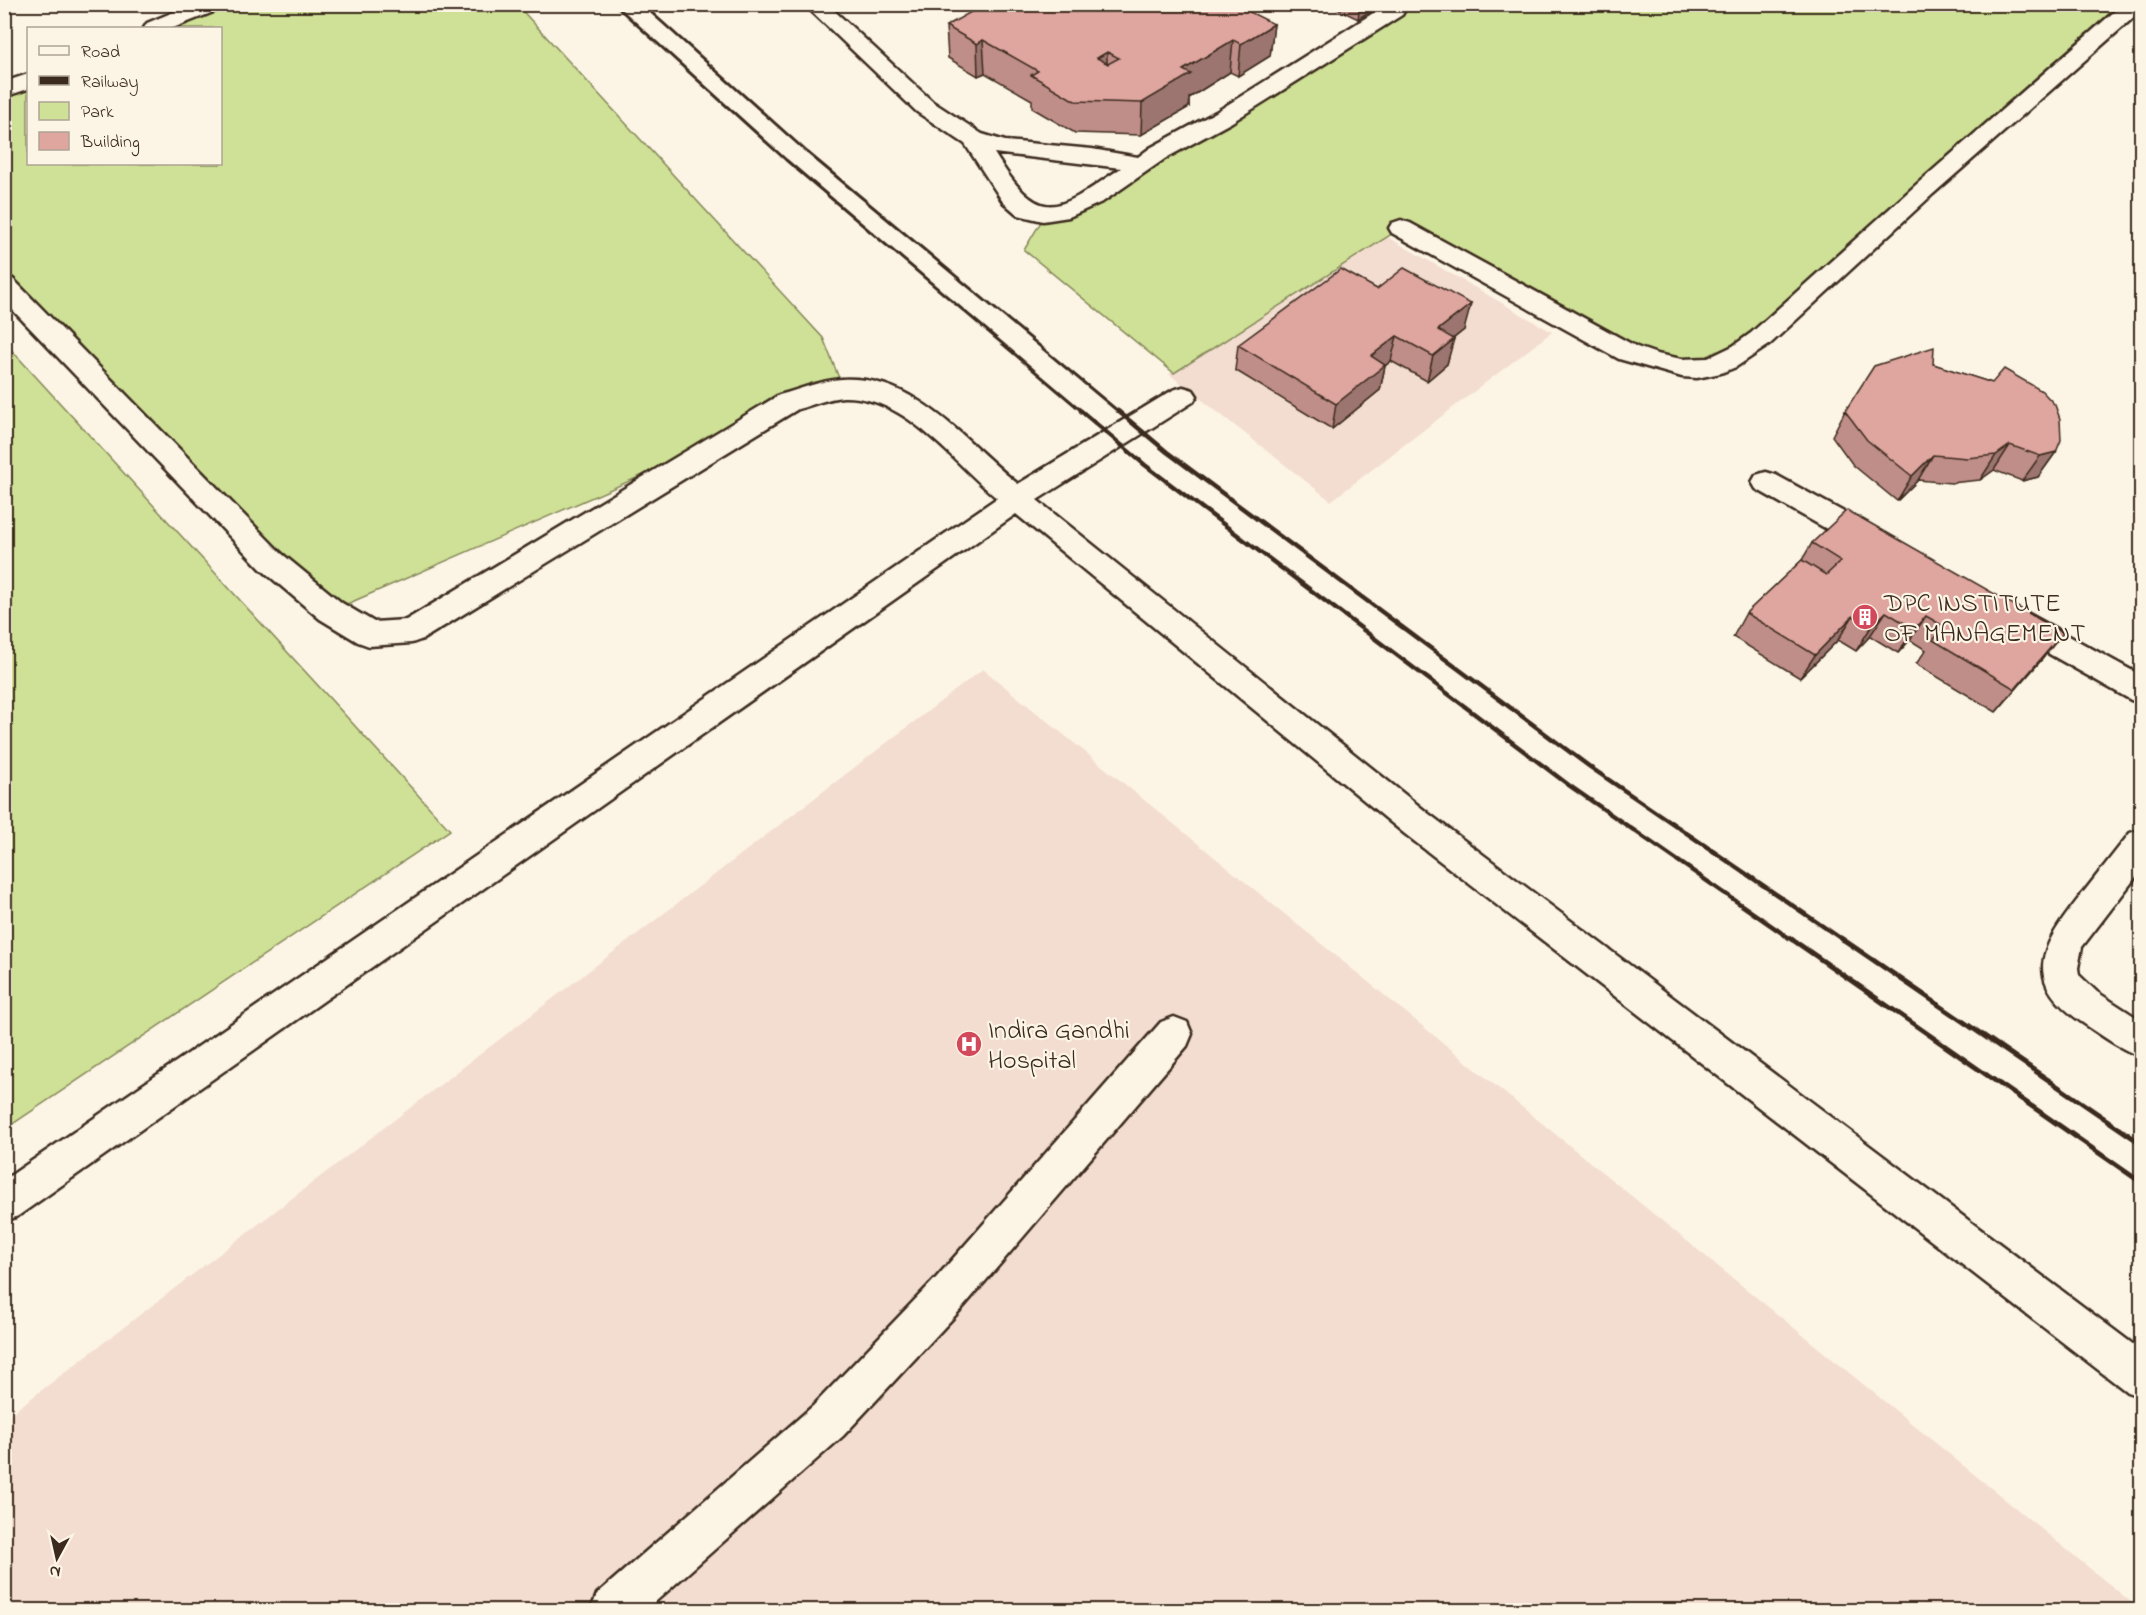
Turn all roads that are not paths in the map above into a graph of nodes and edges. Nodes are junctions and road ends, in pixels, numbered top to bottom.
1 (213, 4) edge
2 (814, 4) edge
3 (2136, 4) edge
4 (1394, 10) dead end
5 (157, 27) edge
6 (27, 81) edge
7 (4, 90) edge
8 (974, 139) junction
9 (1142, 165) junction
10 (1401, 228) dead end
11 (4, 285) edge
12 (1183, 396) dead end
13 (1766, 482) dead end
14 (1016, 499) junction
15 (1901, 558) edge
16 (1995, 610) edge
17 (2142, 691) edge
18 (2142, 843) edge
19 (1174, 1034) dead end
20 (2142, 1041) edge
21 (4, 1203) edge
22 (2142, 1377) edge
23 (614, 1611) edge

1 - 5 street
2 - 8 street
3 - 10 street
4 - 9 street
6 - 7 street
8 - 9 street
8 - 9 street
11 - 14 street
12 - 14 street
13 - 15 street
14 - 21 street
14 - 22 street
16 - 17 street
18 - 20 street
19 - 23 street

